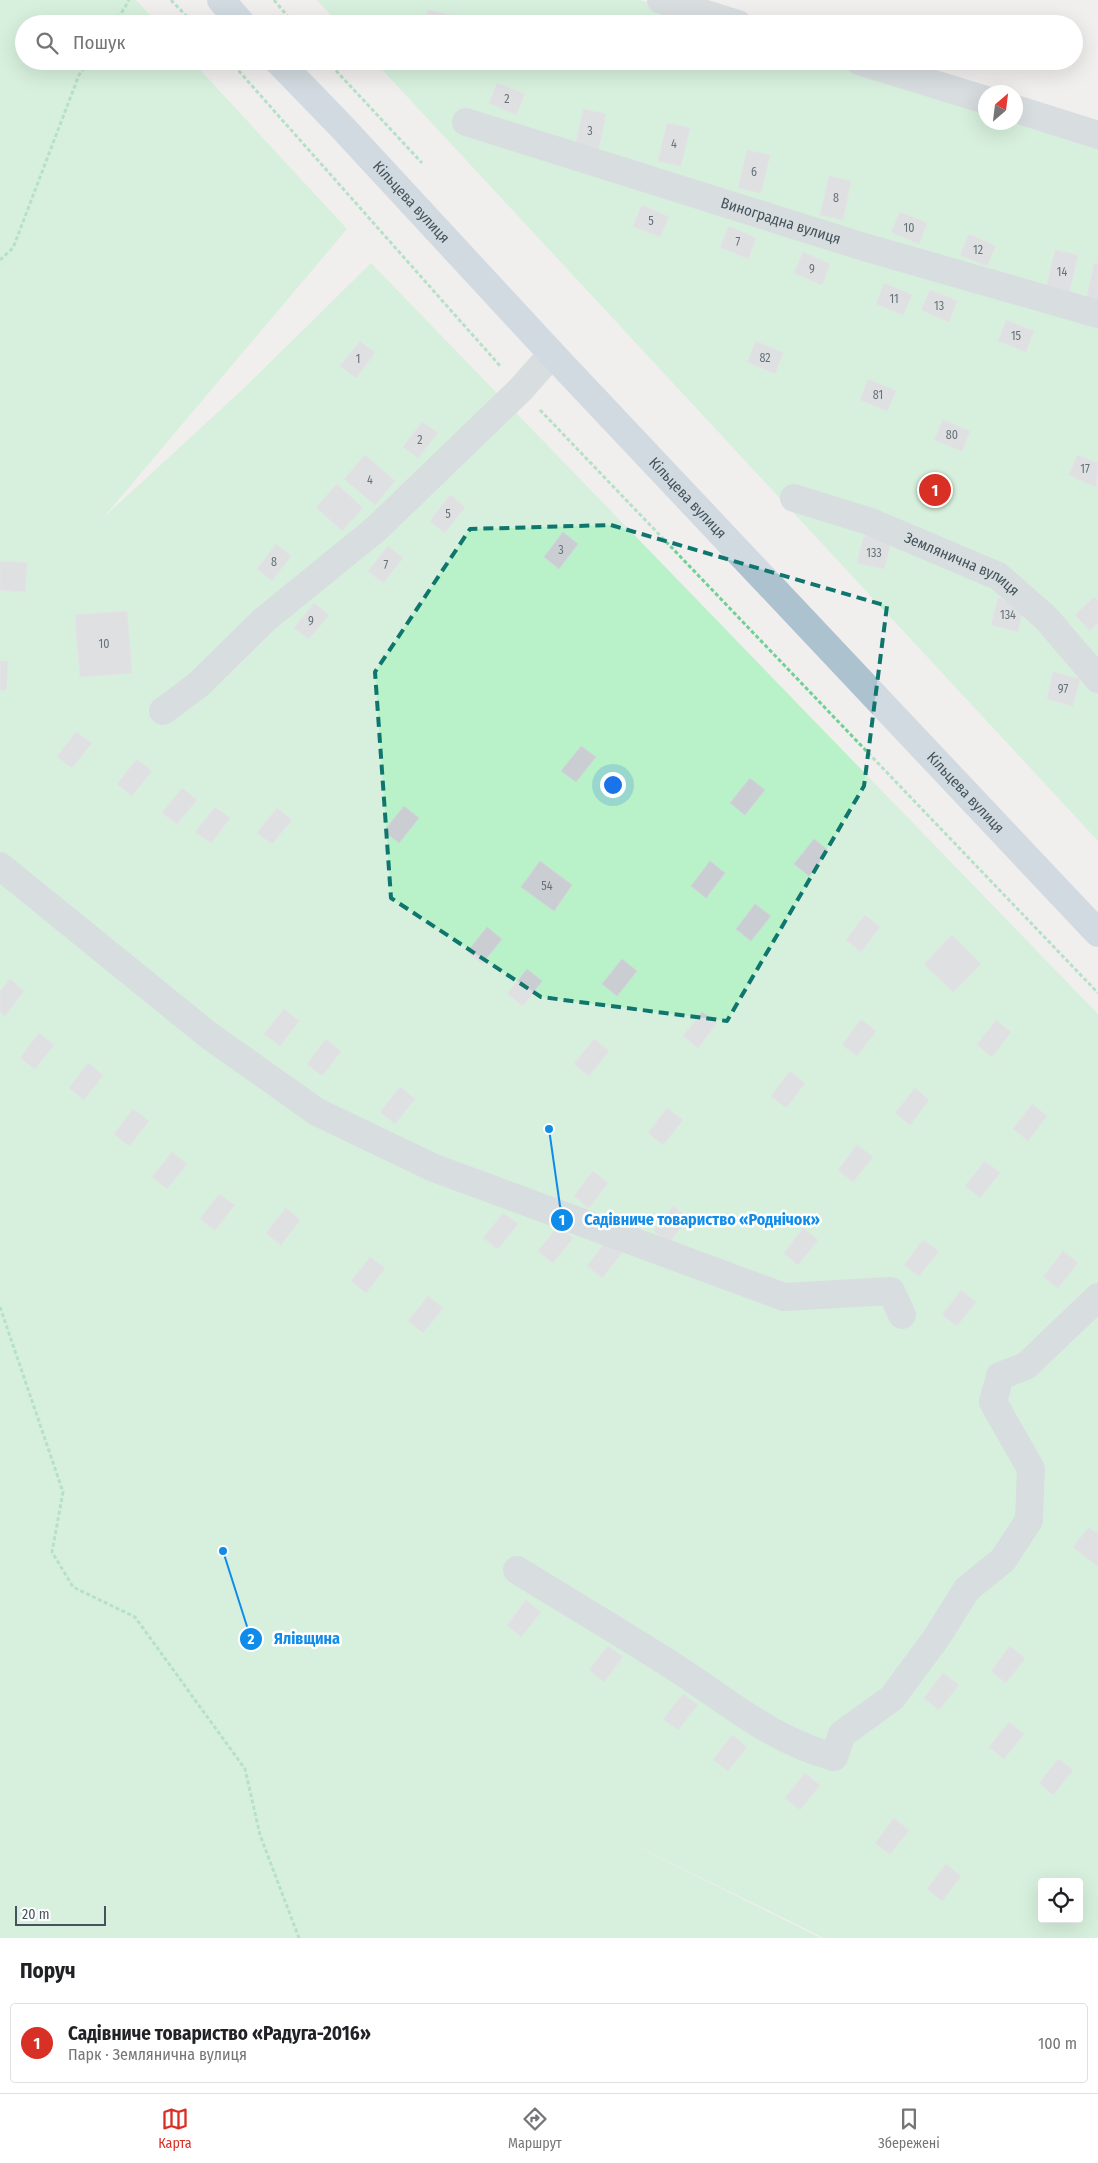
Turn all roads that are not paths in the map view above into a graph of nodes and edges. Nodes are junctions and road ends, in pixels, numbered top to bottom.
1 (221, 0) edge
2 (226, 0) edge
3 (661, 0) edge
4 (234, 15) edge
5 (236, 15) edge
6 (709, 15) edge
7 (287, 70) edge
8 (889, 70) edge
9 (978, 98) edge
10 (1023, 111) edge
11 (466, 122) dead end
12 (1098, 135) edge
13 (1098, 314) edge
14 (552, 354) junction
15 (794, 498) dead end
16 (1098, 679) edge
17 (163, 711) dead end
18 (0, 866) edge
19 (1098, 933) edge
20 (1098, 1297) edge
21 (902, 1315) dead end
22 (517, 1570) dead end

1 - 4 main road
2 - 5 street
3 - 6 street
7 - 14 main road, Кільцева вулиця
8 - 9 street
10 - 12 street
11 - 13 street, Виноградна вулиця
14 - 17 street
14 - 19 main road, Кільцева вулиця
15 - 16 street, Землянична вулиця
18 - 21 street
20 - 22 street

